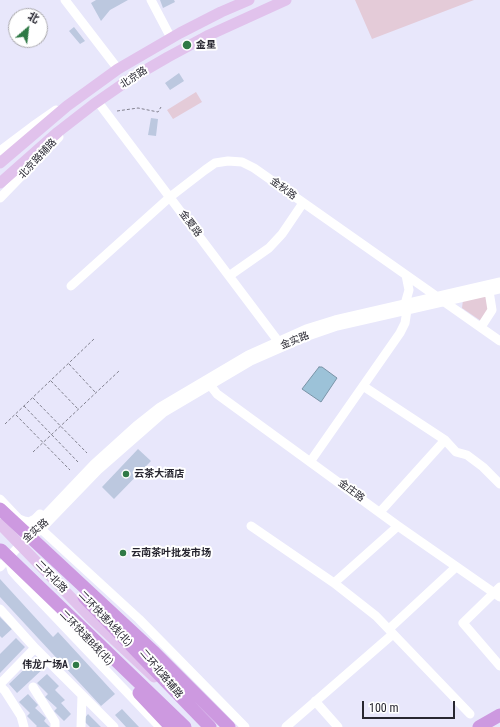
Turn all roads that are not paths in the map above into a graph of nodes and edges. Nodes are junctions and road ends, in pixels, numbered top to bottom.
1 (65, 0) edge
2 (151, 0) edge
3 (286, 0) edge
4 (246, 1) edge
5 (249, 16) junction
6 (171, 38) junction
7 (118, 70) junction
8 (98, 102) junction
9 (67, 106) junction
10 (76, 118) junction
11 (0, 151) edge
12 (0, 163) edge
13 (0, 183) edge
14 (0, 198) edge
15 (170, 198) junction
16 (303, 203) junction
17 (406, 275) junction
18 (229, 276) junction
19 (500, 282) edge
20 (71, 286) dead end
21 (500, 289) edge
22 (489, 291) junction
23 (441, 299) junction
24 (406, 307) junction
25 (480, 327) junction
26 (500, 341) edge
27 (280, 344) junction
28 (209, 383) junction
29 (363, 386) junction
30 (445, 440) junction
31 (310, 462) junction
32 (78, 481) junction
33 (500, 484) edge
34 (0, 499) edge
35 (0, 510) edge
36 (380, 512) junction
37 (19, 519) junction
38 (0, 524) edge
39 (251, 526) dead end
40 (398, 526) junction
41 (37, 534) junction
42 (0, 535) edge
43 (7, 555) edge
44 (456, 567) junction
45 (334, 583) junction
46 (498, 592) edge
47 (0, 609) edge
48 (73, 610) junction
49 (391, 632) junction
50 (36, 648) junction
51 (500, 666) edge
52 (0, 685) edge
53 (33, 687) dead end
54 (82, 695) junction
55 (315, 701) junction
56 (470, 714) dead end
57 (500, 715) edge
58 (209, 726) edge
59 (24, 727) edge
60 (55, 727) edge
61 (81, 727) edge
62 (114, 727) edge
63 (160, 727) edge
64 (171, 727) edge
65 (174, 727) edge
66 (186, 727) edge
67 (229, 727) edge
68 (245, 727) edge
69 (286, 727) edge
70 (338, 727) edge
71 (479, 727) edge

1 - 7 street
2 - 6 street
3 - 5 main road, 北京路
4 - 5 main road
4 - 6 main road, 北京路
5 - 8 main road, 北京路
6 - 7 main road, 北京路
7 - 9 main road, 北京路
8 - 10 main road, 北京路
8 - 15 street, 金夏路
9 - 11 street
9 - 12 main road, 北京路
10 - 13 main road, 北京路
10 - 14 street, 北京路辅路
15 - 16 street, 金秋路
15 - 18 street, 金夏路
15 - 20 street, 金秋路
16 - 17 street, 金秋路
16 - 18 street
17 - 23 street, 金秋路
17 - 24 street
18 - 27 street, 金夏路
19 - 23 street, 金实路
21 - 22 street, 金实路
22 - 23 street, 金实路
22 - 25 street
23 - 24 street, 金实路
23 - 25 street, 金秋路
24 - 27 street, 金实路
24 - 29 street
25 - 26 street, 金秋路
27 - 28 street, 金实路
28 - 31 street, 金庄路
28 - 32 street, 金实路
28 - 41 street, 金实路
29 - 30 street
29 - 31 street
30 - 33 street
30 - 36 street
31 - 36 street, 金庄路
32 - 37 street
32 - 41 street, 金实路
34 - 37 street, 二环北路辅路
35 - 58 highway, 二环快速A线(北)
35 - 67 highway
36 - 40 street, 金庄路
37 - 41 street, 二环北路辅路
38 - 43 main road, 二环北路
39 - 45 street
40 - 44 street, 金庄路
40 - 45 street
41 - 43 street, 金实路
41 - 48 main road
41 - 58 street, 二环北路辅路
41 - 68 street
42 - 43 main road, 二环北路
43 - 48 main road, 二环北路
43 - 48 highway
43 - 63 street
43 - 64 highway, 二环快速B线(北)
43 - 66 highway
44 - 46 street, 金庄路
44 - 49 street
45 - 49 street
46 - 51 street
47 - 50 street
48 - 58 main road, 二环北路
48 - 65 highway
48 - 66 main road, 二环北路
49 - 55 street
49 - 56 street
50 - 52 street
50 - 54 street
52 - 59 street
53 - 60 street
54 - 61 street
54 - 62 street
55 - 69 street
55 - 70 street
57 - 71 highway

